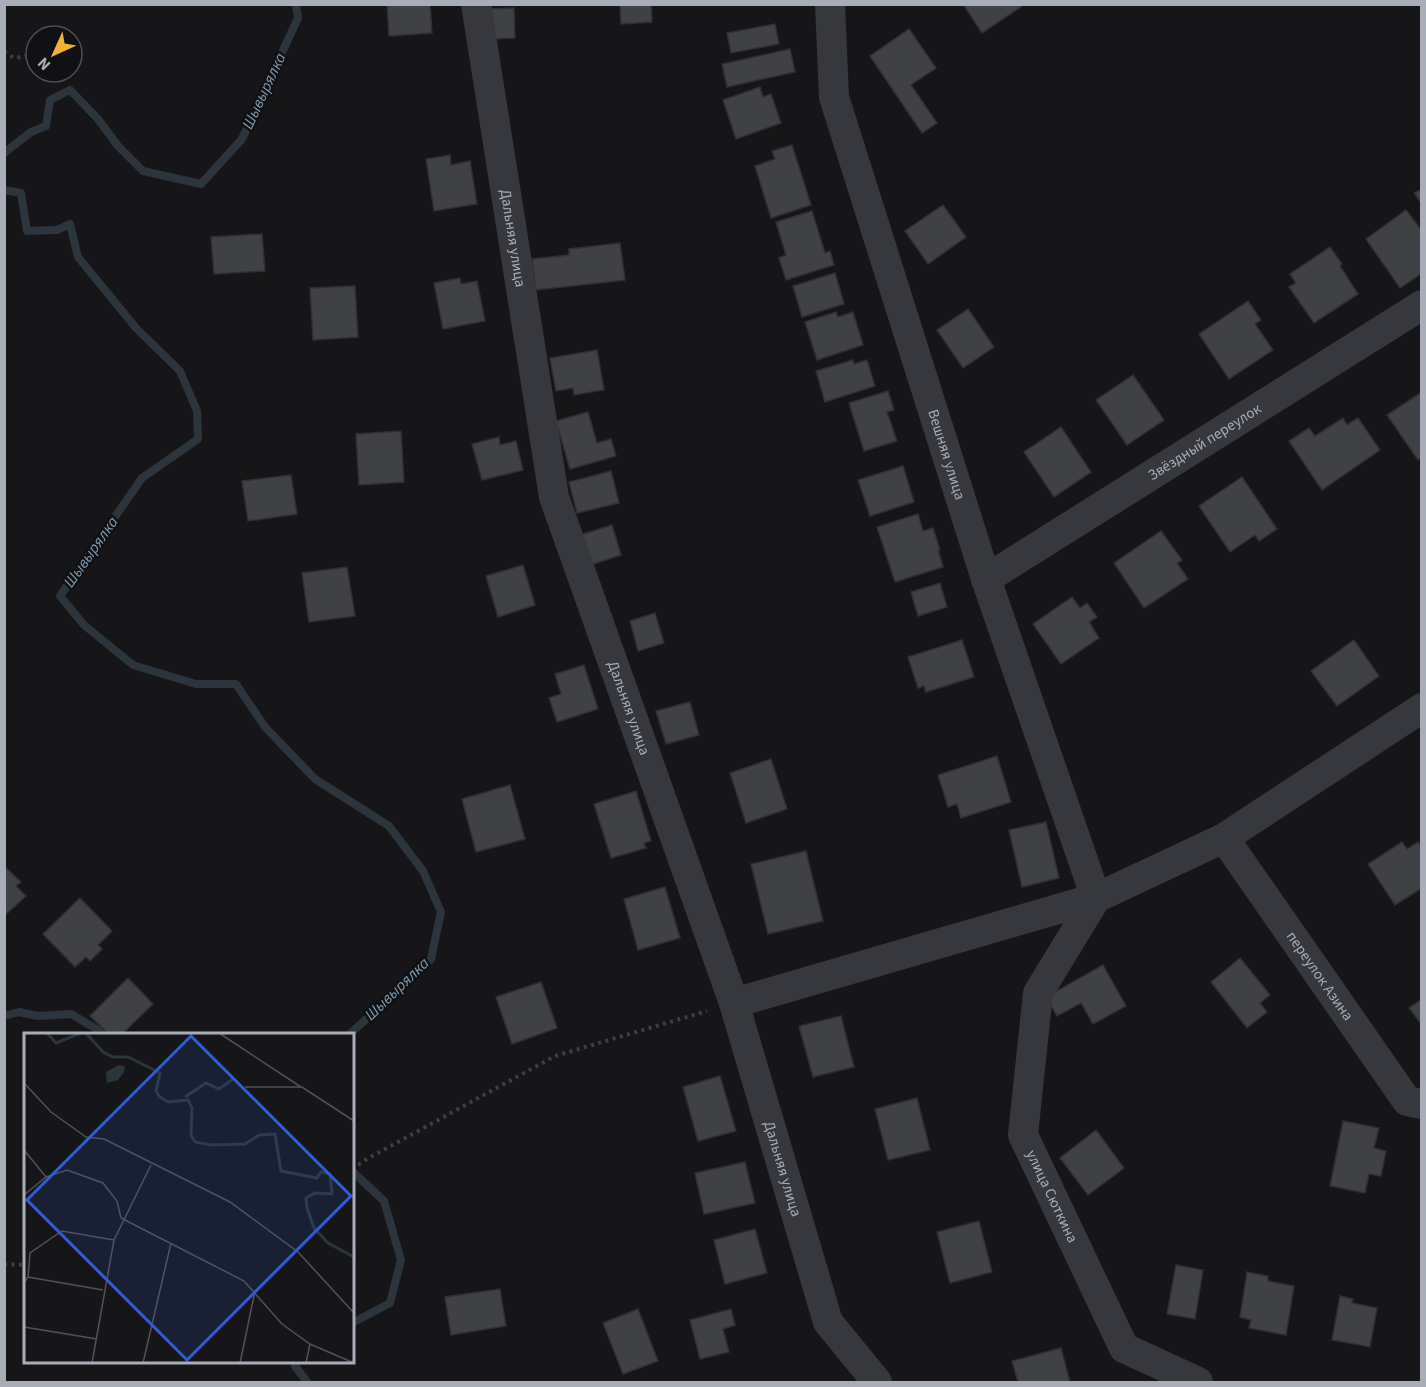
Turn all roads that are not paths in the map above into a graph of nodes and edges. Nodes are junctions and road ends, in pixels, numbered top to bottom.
1 (477, 4) edge
2 (830, 4) edge
3 (1422, 305) edge
4 (986, 579) junction
5 (1422, 708) edge
6 (1224, 838) junction
7 (1096, 898) junction
8 (734, 1003) junction
9 (1422, 1104) edge
10 (877, 1383) edge
11 (1198, 1383) edge

1 - 8 street, Дальняя улица
2 - 4 street, Вешняя улица
3 - 4 street, Звёздный переулок
4 - 7 street, Вешняя улица
5 - 6 street
6 - 7 street
6 - 9 street, переулок Азина
7 - 8 street
7 - 11 street, улица Сюткина
8 - 10 street, Дальняя улица

